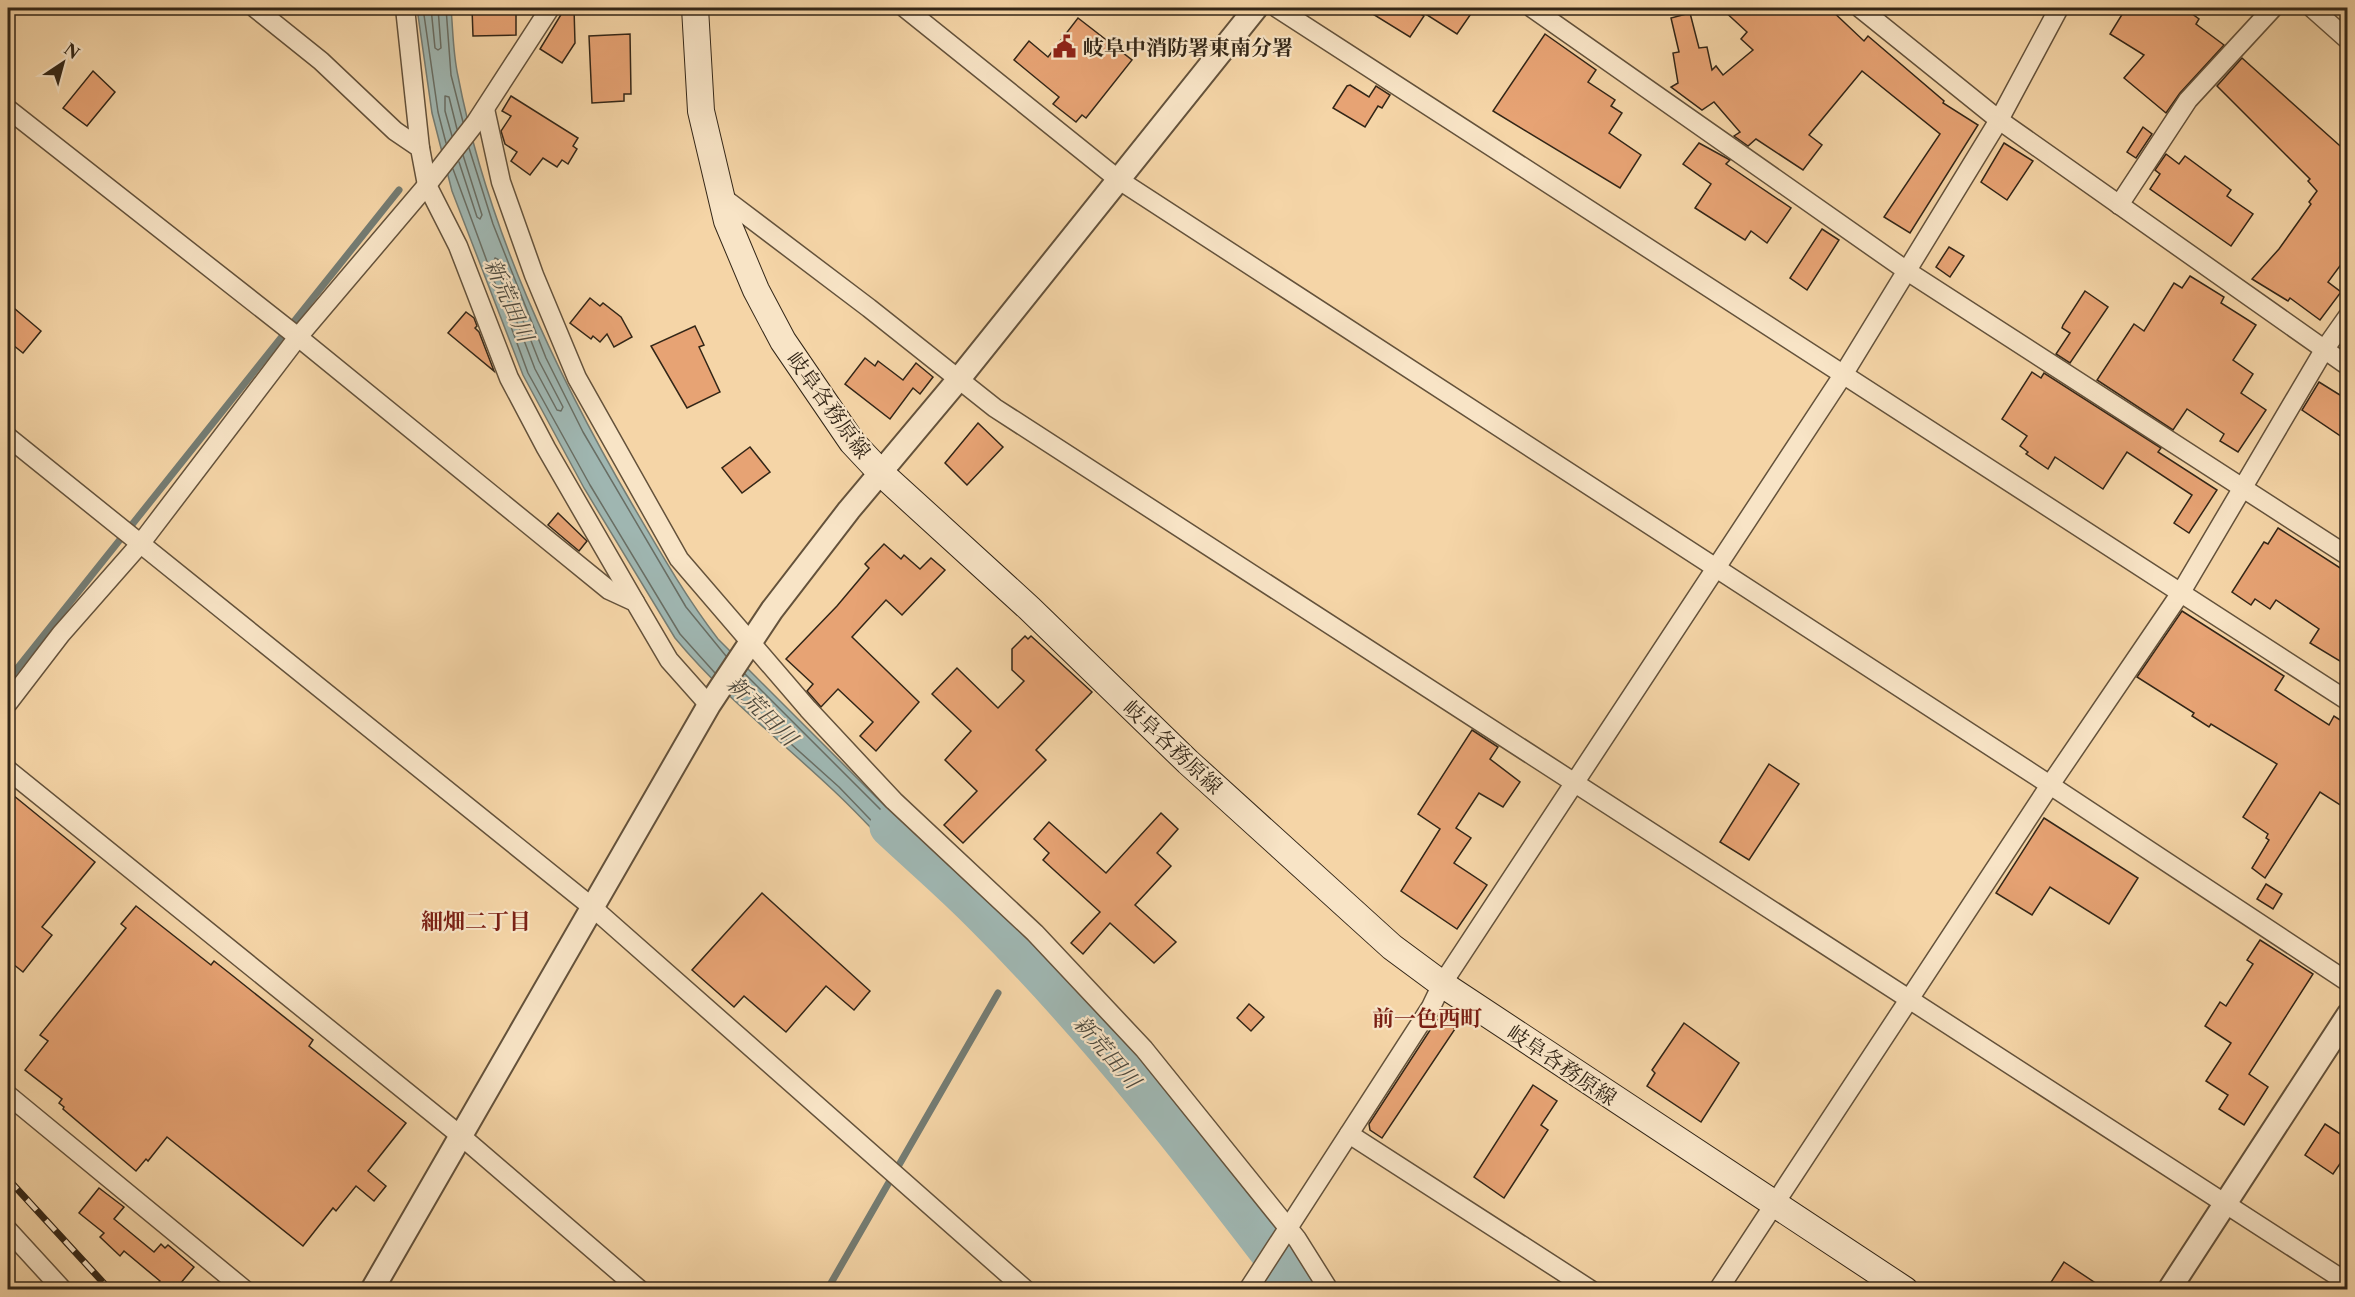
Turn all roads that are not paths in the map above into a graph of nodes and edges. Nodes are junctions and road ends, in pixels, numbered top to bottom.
1 (255, 8) edge
2 (405, 8) edge
3 (550, 8) edge
4 (695, 8) edge
5 (904, 8) edge
6 (1256, 8) edge
7 (1277, 8) edge
8 (1532, 8) edge
9 (1860, 8) edge
10 (2059, 8) edge
11 (2273, 8) edge
12 (2312, 8) edge
13 (2348, 40) edge
14 (8, 109) edge
15 (481, 116) junction
16 (1999, 120) junction
17 (420, 148) junction
18 (1119, 180) junction
19 (427, 185) junction
20 (721, 196) junction
21 (2119, 205) junction
22 (1907, 271) junction
23 (2348, 316) edge
24 (298, 337) junction
25 (2324, 350) junction
26 (2348, 366) edge
27 (1843, 375) junction
28 (958, 380) junction
29 (8, 437) edge
30 (882, 474) junction
31 (2243, 487) junction
32 (141, 543) junction
33 (2348, 556) edge
34 (1714, 567) junction
35 (2180, 594) junction
36 (635, 602) junction
37 (746, 648) junction
38 (712, 701) junction
39 (2348, 701) edge
40 (8, 703) edge
41 (8, 770) edge
42 (1574, 783) junction
43 (2050, 785) junction
44 (592, 907) junction
45 (2348, 982) edge
46 (1442, 984) junction
47 (1908, 998) junction
48 (2348, 1015) edge
49 (8, 1095) edge
50 (1349, 1134) junction
51 (461, 1136) junction
52 (2224, 1204) junction
53 (1774, 1206) junction
54 (8, 1230) edge
55 (1285, 1232) junction
56 (2348, 1283) edge
57 (63, 1290) edge
58 (245, 1290) edge
59 (372, 1290) edge
60 (640, 1290) edge
61 (1026, 1290) edge
62 (1248, 1290) edge
63 (1329, 1290) edge
64 (1591, 1290) edge
65 (1719, 1290) edge
66 (1905, 1290) edge
67 (2169, 1290) edge

1 - 17 street
2 - 17 street
3 - 15 street
4 - 20 main road, 岐阜各務原線
5 - 18 street
6 - 18 street
7 - 27 street
8 - 22 street
9 - 16 street
10 - 16 street
11 - 21 street
12 - 13 street
14 - 24 street
15 - 19 street
15 - 37 street
16 - 21 street
16 - 22 street
17 - 19 street
18 - 28 street
18 - 34 street
19 - 24 street
19 - 36 street
20 - 28 street
20 - 30 main road, 岐阜各務原線
21 - 25 street
22 - 27 street
22 - 31 street
23 - 25 street
24 - 32 street
24 - 36 street
25 - 26 street
25 - 31 street
27 - 34 street
27 - 35 street
28 - 30 street
28 - 42 street
29 - 32 street
30 - 37 street
30 - 46 main road, 岐阜各務原線
31 - 33 street
31 - 35 street
32 - 40 street
32 - 44 street
34 - 42 street
34 - 43 street
35 - 39 street
35 - 43 street
36 - 38 street
37 - 38 street
37 - 55 street
38 - 44 street
41 - 51 street
42 - 46 street
42 - 47 street
43 - 45 street
43 - 47 street
44 - 51 street
44 - 61 street
46 - 50 street
46 - 53 main road, 岐阜各務原線
47 - 52 street
47 - 53 street
48 - 52 street
49 - 58 street
50 - 55 street
50 - 64 street
51 - 59 street
51 - 60 street
52 - 56 street
52 - 67 street
53 - 65 street
53 - 66 main road, 岐阜各務原線
54 - 57 street
55 - 62 street
55 - 63 street

